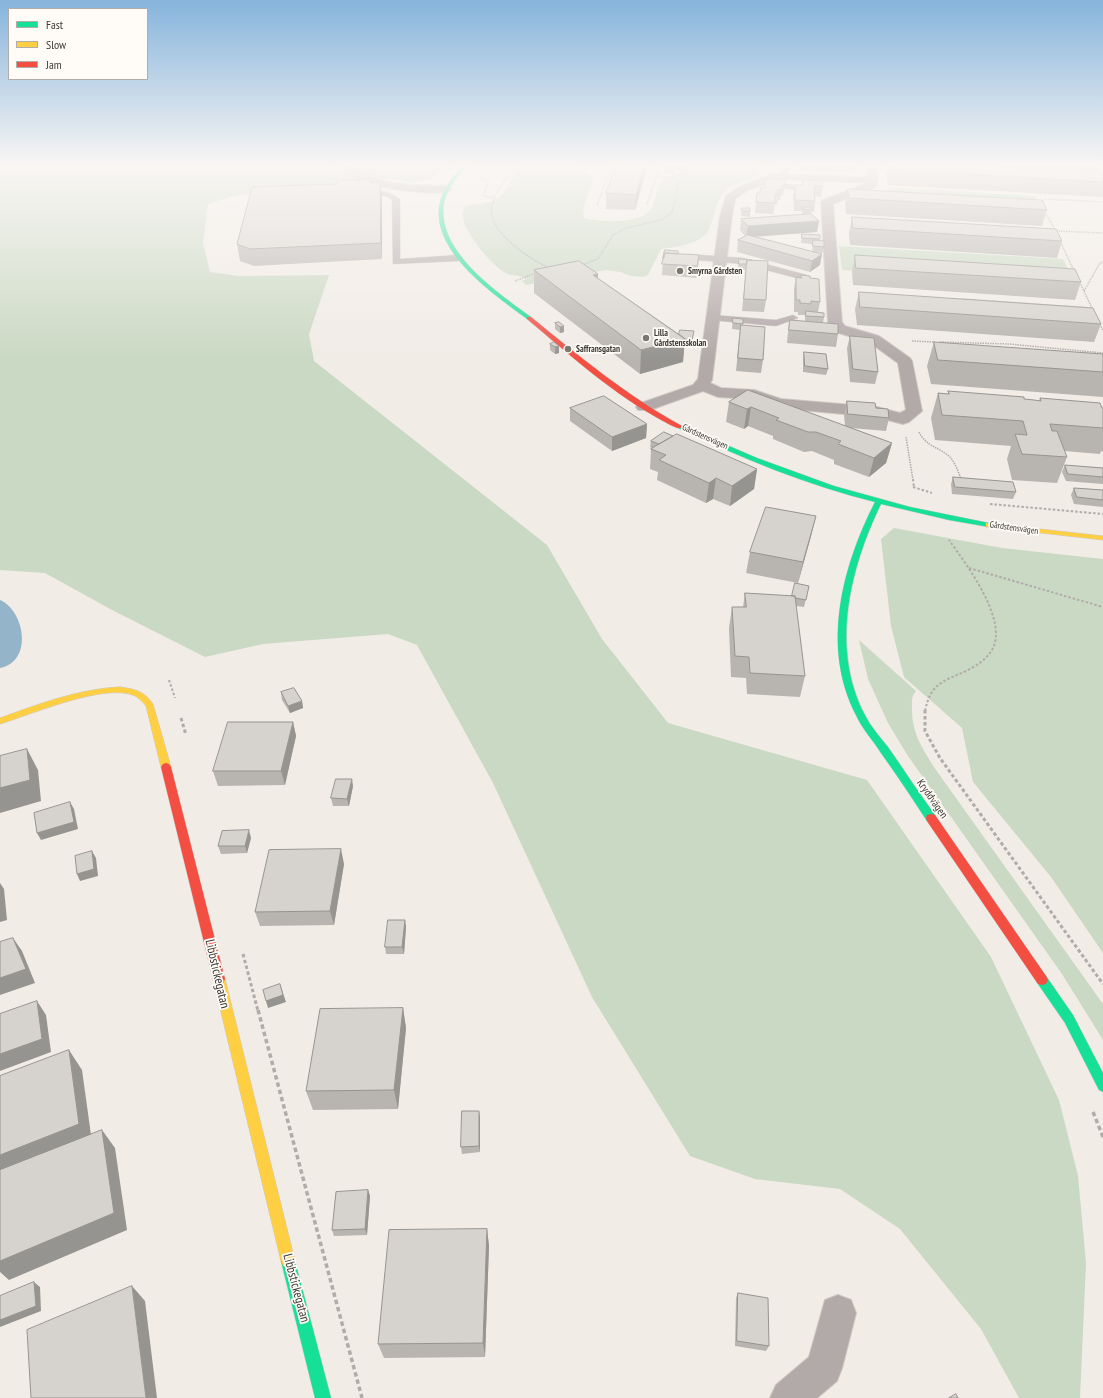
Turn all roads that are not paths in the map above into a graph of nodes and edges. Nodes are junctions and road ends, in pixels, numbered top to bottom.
1 (396, 229) edge
2 (444, 229) edge
3 (724, 229) edge
4 (829, 229) edge
5 (688, 257) edge
6 (458, 258) junction
7 (720, 259) junction
8 (804, 278) edge
9 (713, 318) junction
10 (793, 318) dead end
11 (702, 385) junction
12 (644, 407) junction
13 (879, 501) junction
14 (1103, 538) edge
15 (0, 721) edge
16 (1103, 1086) edge
17 (838, 1313) dead end
18 (323, 1398) edge
19 (789, 1398) edge

1 - 6 lane
2 - 6 street, Gårdstensvägen
3 - 7 street
4 - 11 street
5 - 7 lane
6 - 12 street, Gårdstensvägen
7 - 8 lane
7 - 9 street
9 - 10 lane
9 - 11 street
11 - 12 street
12 - 13 street, Gårdstensvägen
13 - 14 street, Gårdstensvägen
13 - 16 street, Kryddvägen
15 - 18 street, Libbstickegatan
17 - 19 street

